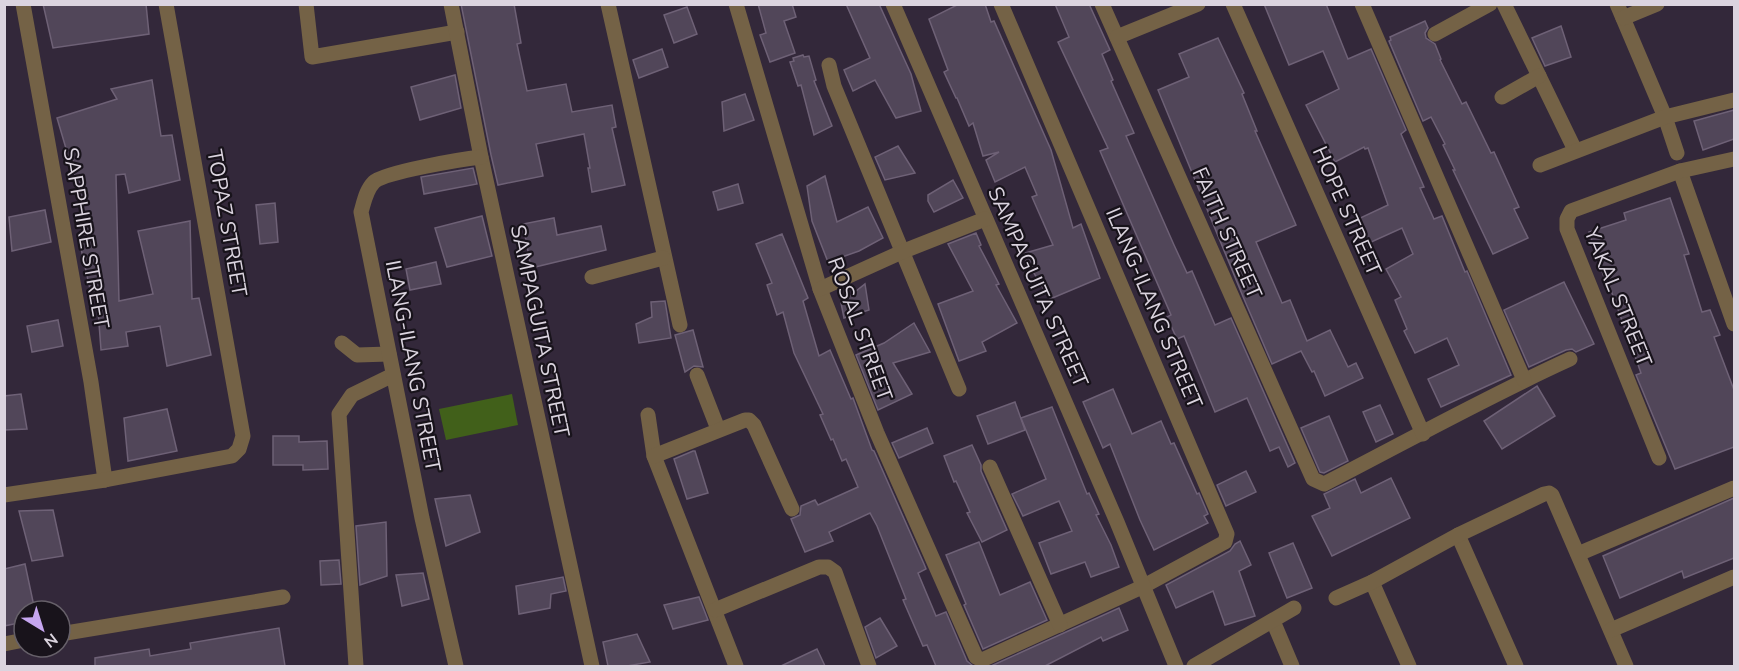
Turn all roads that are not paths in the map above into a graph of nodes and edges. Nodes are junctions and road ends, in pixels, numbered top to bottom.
1 (23, 4) edge
2 (166, 4) edge
3 (306, 4) edge
4 (452, 4) edge
5 (608, 4) edge
6 (736, 4) edge
7 (893, 4) edge
8 (1000, 4) edge
9 (1102, 4) edge
10 (1198, 4) edge
11 (1233, 4) edge
12 (1362, 4) edge
13 (1490, 4) edge
14 (1504, 4) edge
15 (1657, 4) edge
16 (1620, 11) edge
17 (457, 32) junction
18 (1435, 34) dead end
19 (1116, 37) junction
20 (829, 65) dead end
21 (1539, 76) junction
22 (1502, 97) dead end
23 (1734, 100) edge
24 (1665, 117) junction
25 (1575, 150) junction
26 (1677, 153) dead end
27 (481, 158) junction
28 (1734, 159) edge
29 (1540, 165) dead end
30 (1680, 171) junction
31 (985, 219) junction
32 (903, 251) junction
33 (663, 258) junction
34 (592, 277) dead end
35 (820, 288) junction
36 (1734, 324) edge
37 (680, 325) dead end
38 (342, 343) dead end
39 (388, 354) junction
40 (1570, 359) dead end
41 (393, 375) junction
42 (698, 375) dead end
43 (1524, 380) junction
44 (959, 389) dead end
45 (648, 415) dead end
46 (718, 429) junction
47 (1423, 434) junction
48 (654, 456) junction
49 (1659, 458) dead end
50 (990, 467) dead end
51 (105, 480) junction
52 (1734, 488) edge
53 (4, 495) edge
54 (792, 509) dead end
55 (1458, 535) junction
56 (1578, 554) junction
57 (1734, 577) edge
58 (1372, 582) junction
59 (1142, 587) junction
60 (283, 597) dead end
61 (1336, 598) dead end
62 (1294, 608) dead end
63 (715, 610) junction
64 (1273, 621) junction
65 (1060, 625) junction
66 (1611, 630) junction
67 (72, 632) edge
68 (976, 657) joint
69 (356, 666) edge
70 (456, 666) edge
71 (592, 666) edge
72 (736, 666) edge
73 (868, 666) edge
74 (1176, 666) edge
75 (1194, 666) edge
76 (1292, 666) edge
77 (1409, 666) edge
78 (1516, 666) edge
79 (1626, 666) edge

1 - 51 street, SAPPHIRE STREET
2 - 51 street, TOPAZ STREET
3 - 17 street
4 - 17 street, SAMPAGUITA STREET
5 - 33 street
6 - 35 street, ROSAL STREET
7 - 31 street, SAMPAGUITA STREET
8 - 59 street, ILANG-ILANG STREET
9 - 19 street, FAITH STREET
10 - 19 street
11 - 47 street, HOPE STREET
12 - 43 street
13 - 18 street
14 - 21 street
15 - 16 street
16 - 24 street
17 - 27 street, SAMPAGUITA STREET
19 - 47 street, FAITH STREET
20 - 32 street
21 - 22 street
21 - 25 street
23 - 24 street
24 - 25 street
24 - 26 street
25 - 29 street
27 - 39 street, ILANG-ILANG STREET
27 - 71 street, SAMPAGUITA STREET
28 - 30 street, YAKAL STREET
30 - 36 street
30 - 49 street, YAKAL STREET
31 - 32 street
31 - 59 street, SAMPAGUITA STREET
32 - 35 street
32 - 44 street
33 - 34 street
33 - 37 street
35 - 68 street, ROSAL STREET
38 - 39 street
39 - 41 street, ILANG-ILANG STREET
40 - 43 street
41 - 69 street
41 - 70 street, ILANG-ILANG STREET
42 - 46 street
43 - 47 street
45 - 48 street
46 - 48 street
46 - 54 street
48 - 63 street
50 - 65 street
51 - 53 street
52 - 56 street
55 - 56 street
55 - 58 street
55 - 78 street
56 - 66 street
57 - 66 street
58 - 61 street
58 - 77 street
59 - 65 street, ILANG-ILANG STREET
59 - 74 street, SAMPAGUITA STREET
60 - 67 street
62 - 64 street
63 - 72 street
63 - 73 street
64 - 75 street
64 - 76 street
65 - 68 street, ILANG-ILANG STREET
66 - 79 street

